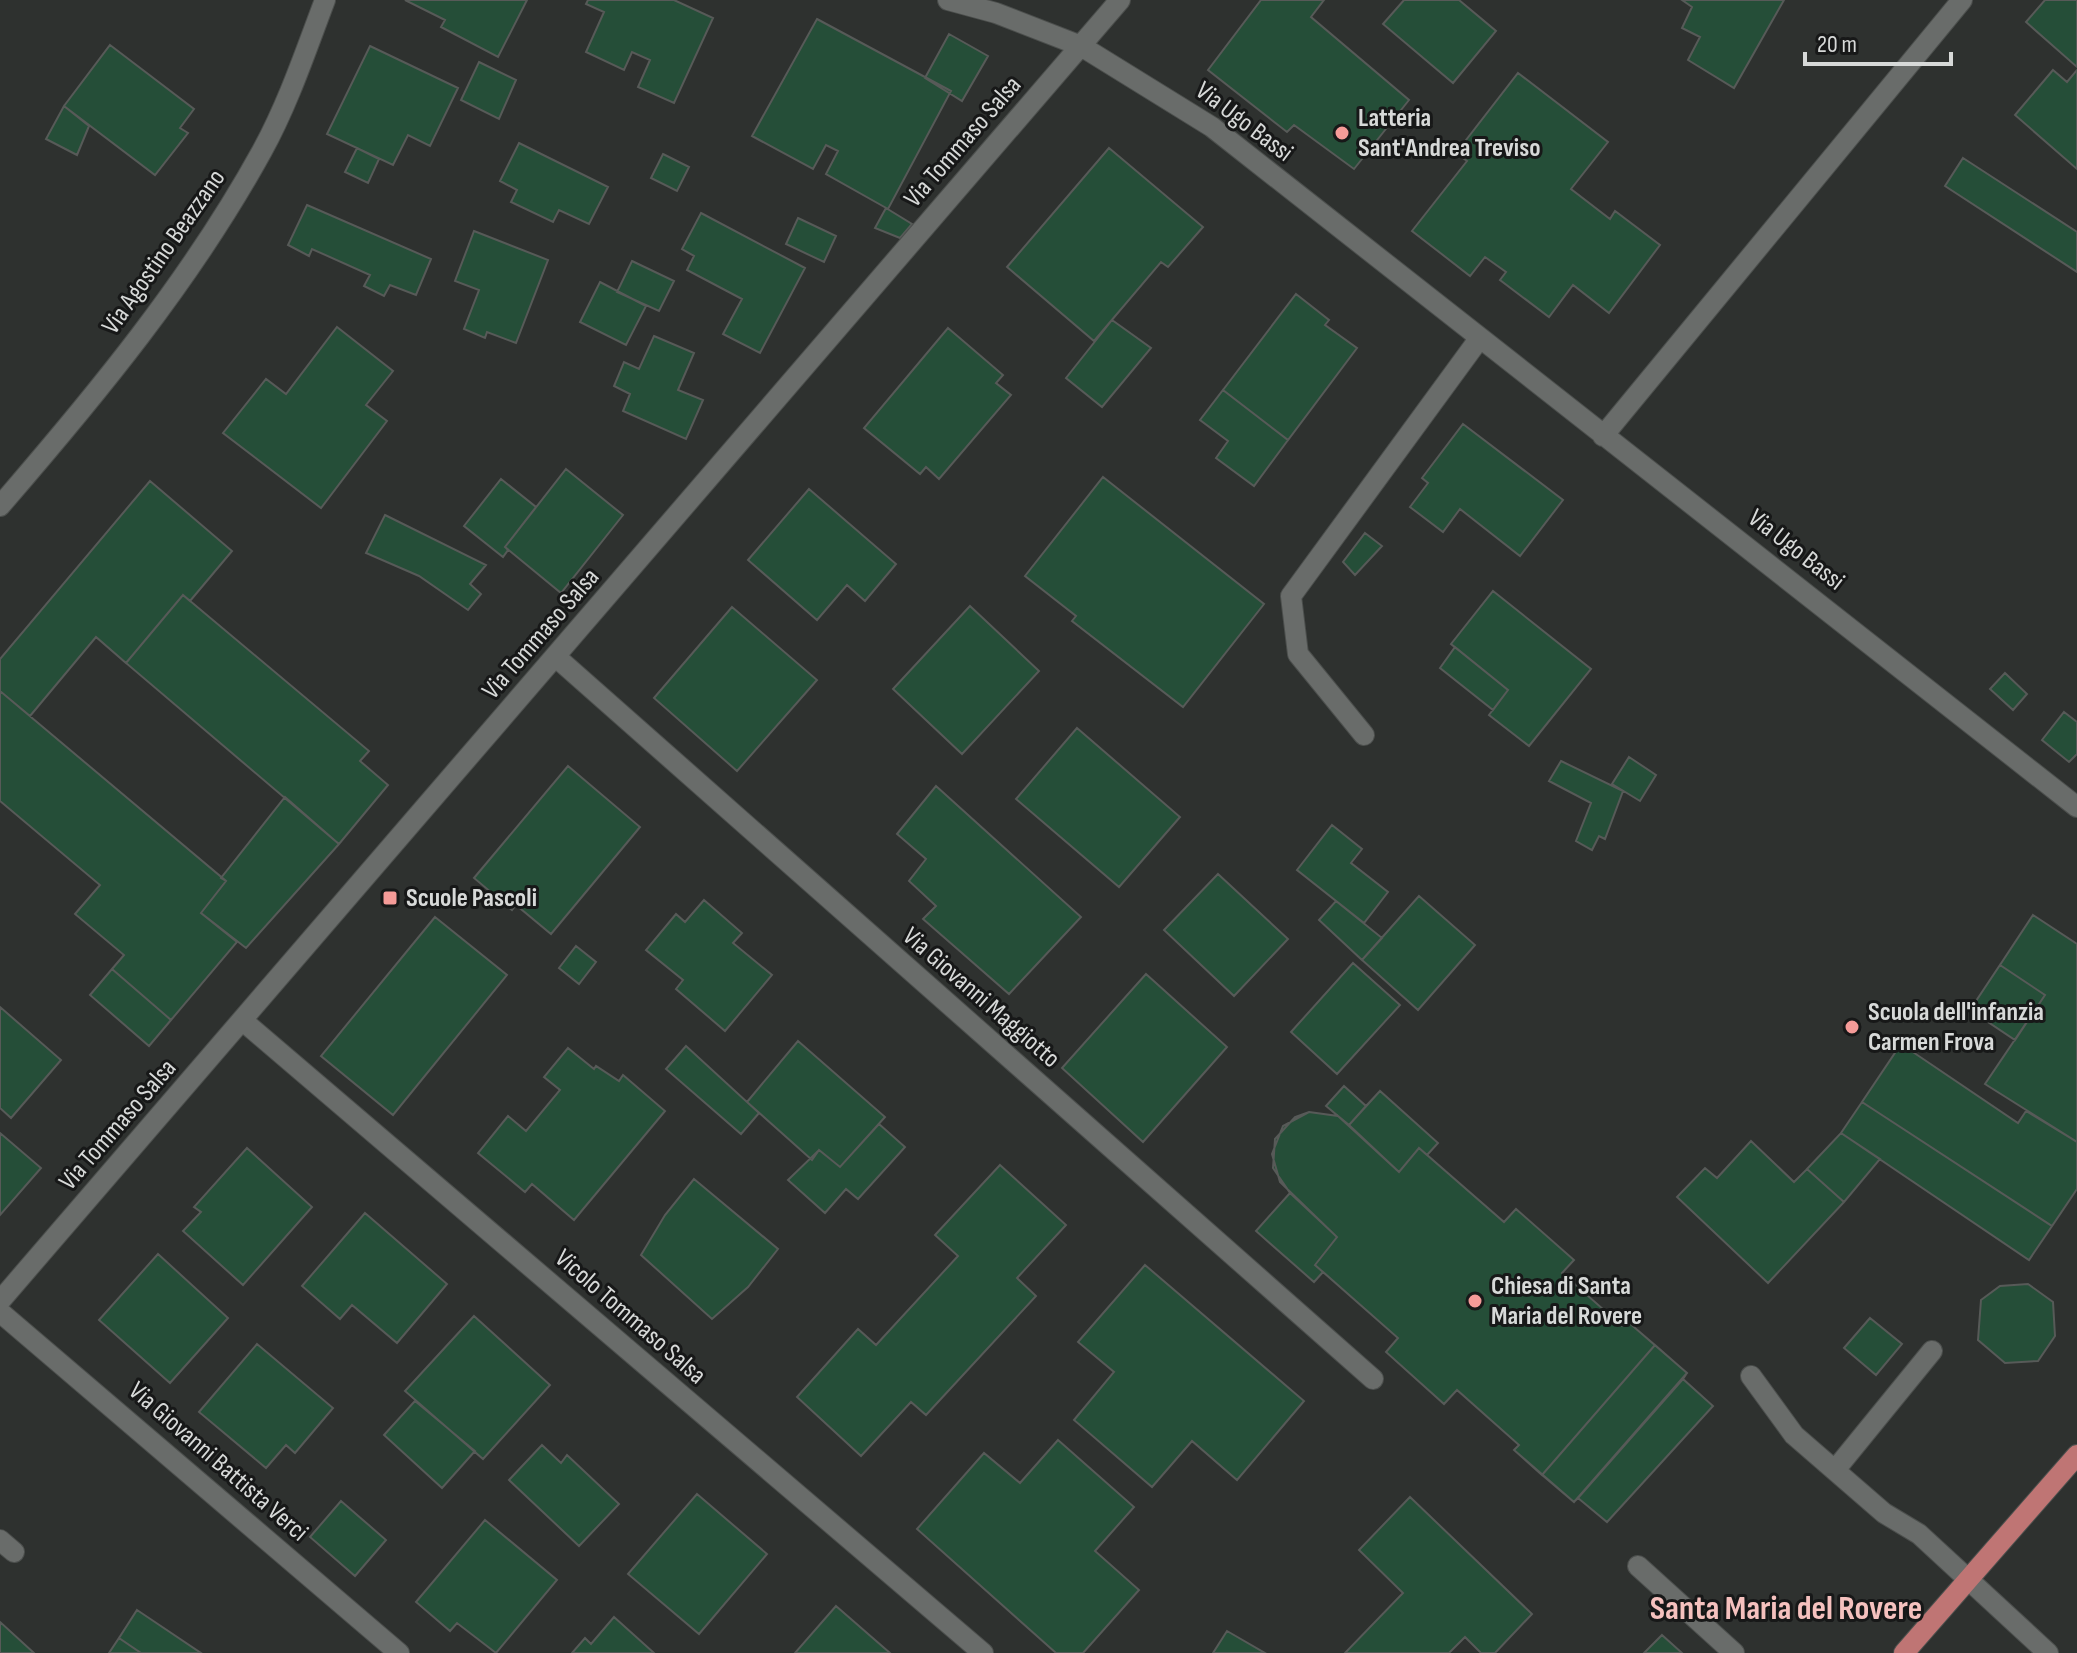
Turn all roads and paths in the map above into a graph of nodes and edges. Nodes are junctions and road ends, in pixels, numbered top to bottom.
1 (325, 0) edge
2 (948, 0) edge
3 (1120, 0) edge
4 (1962, 0) edge
5 (1081, 46) junction
6 (1479, 339) junction
7 (1603, 436) junction
8 (0, 506) edge
9 (556, 657) junction
10 (1364, 735) dead end
11 (2077, 807) edge
12 (243, 1021) junction
13 (0, 1301) edge
14 (0, 1312) edge
15 (1932, 1351) dead end
16 (1751, 1376) dead end
17 (1373, 1379) dead end
18 (2077, 1455) edge
19 (1835, 1470) junction
20 (1638, 1566) dead end
21 (1969, 1579) junction
22 (399, 1653) edge
23 (983, 1653) edge
24 (1734, 1653) edge
25 (1904, 1653) edge
26 (2048, 1653) edge

1 - 8 street, Via Agostino Beazzano
2 - 5 street, Via Ugo Bassi
3 - 5 street, Via Tommaso Salsa
4 - 7 street
5 - 6 street, Via Ugo Bassi
5 - 9 street, Via Tommaso Salsa
6 - 7 street, Via Ugo Bassi
6 - 10 street
7 - 11 street, Via Ugo Bassi
9 - 12 street, Via Tommaso Salsa
9 - 17 street, Via Giovanni Maggiotto
12 - 13 street, Via Tommaso Salsa
12 - 23 street, Vicolo Tommaso Salsa
14 - 22 street, Via Giovanni Battista Verci
15 - 19 street
16 - 19 street
18 - 21 main road
19 - 21 street
20 - 24 street
21 - 25 main road
21 - 26 street

